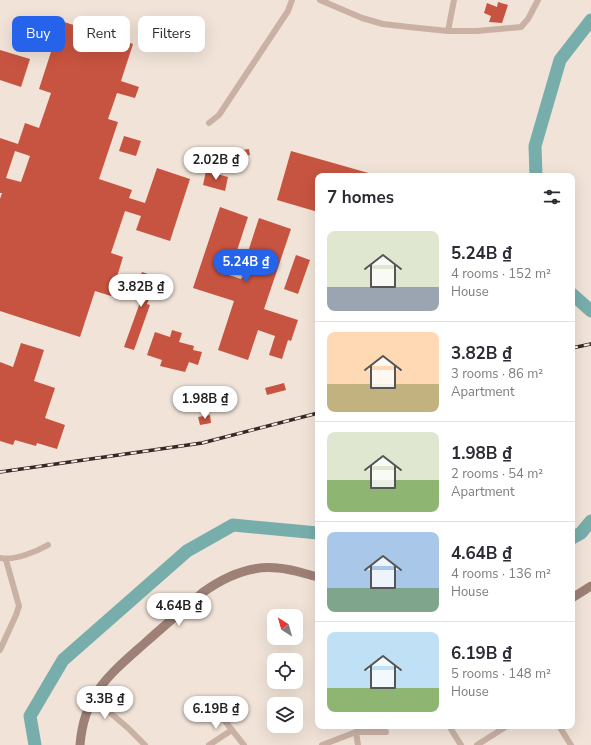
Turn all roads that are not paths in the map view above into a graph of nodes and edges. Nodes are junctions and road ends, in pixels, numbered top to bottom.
1 (292, 0) edge
2 (320, 0) edge
3 (454, 0) edge
4 (538, 0) edge
5 (448, 31) junction
6 (209, 123) dead end
7 (48, 545) dead end
8 (3, 559) edge
9 (315, 576) edge
10 (591, 586) edge
11 (575, 596) edge
12 (0, 650) edge
13 (93, 698) junction
14 (224, 720) dead end
15 (452, 729) edge
16 (502, 729) edge
17 (562, 729) edge
18 (232, 730) junction
19 (356, 732) junction
20 (386, 732) dead end
21 (80, 745) edge
22 (145, 745) edge
23 (210, 745) edge
24 (244, 745) edge
25 (322, 745) edge
26 (358, 745) edge
27 (461, 745) edge
28 (477, 745) edge
29 (571, 745) edge

1 - 6 street
2 - 5 street
3 - 5 street
4 - 5 street
7 - 8 street
8 - 12 street
9 - 13 street
10 - 11 street
13 - 21 street
13 - 22 street
14 - 18 street
15 - 27 street
16 - 28 street
17 - 29 street
18 - 23 street
18 - 24 street
19 - 20 street
19 - 25 street
19 - 26 street

